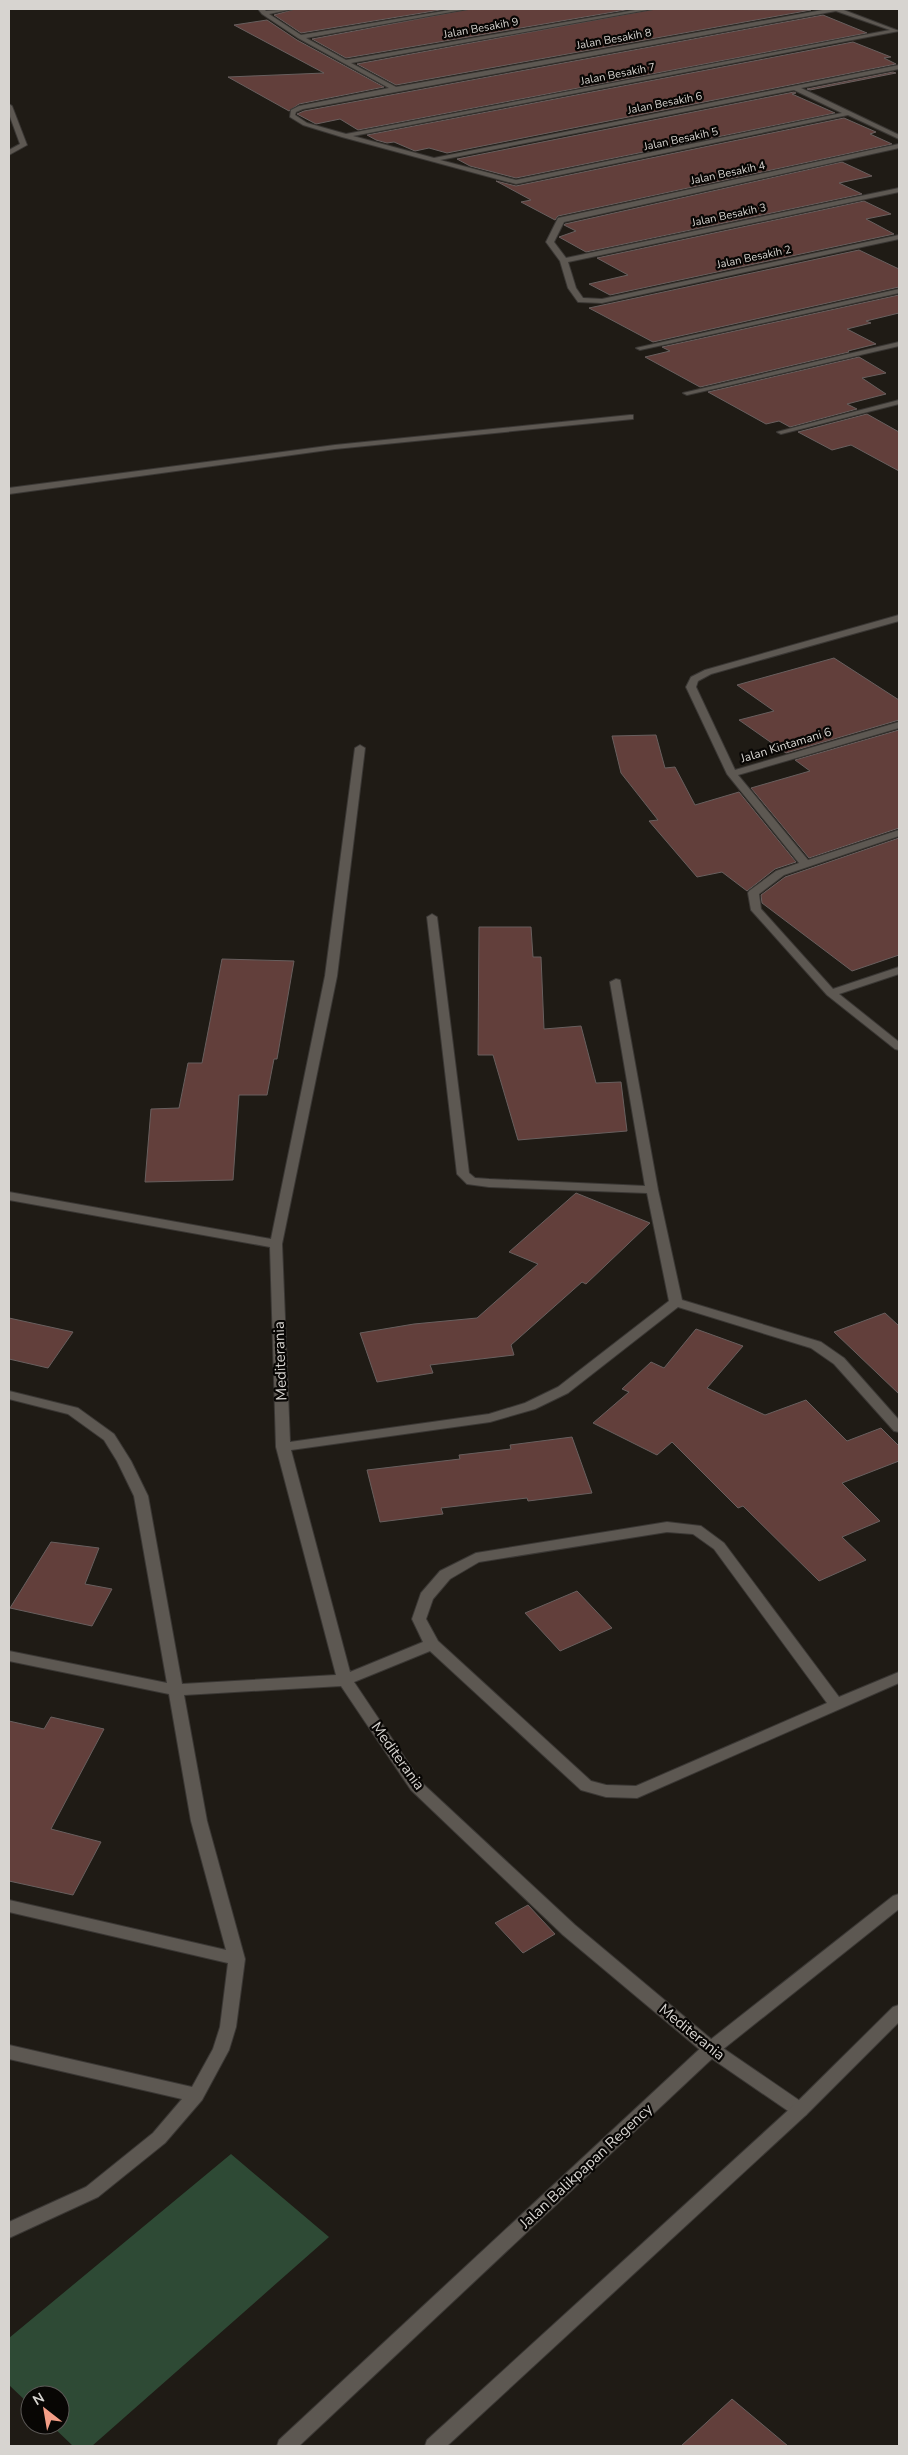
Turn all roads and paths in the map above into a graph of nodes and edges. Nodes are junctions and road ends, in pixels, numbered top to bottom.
1 (290, 9) edge
2 (464, 9) edge
3 (650, 9) edge
4 (837, 9) edge
5 (263, 11) edge
6 (898, 32) edge
7 (300, 36) junction
8 (344, 62) junction
9 (899, 67) edge
10 (793, 87) junction
11 (395, 89) junction
12 (9, 106) edge
13 (849, 113) junction
14 (344, 136) junction
15 (899, 137) edge
16 (899, 146) edge
17 (9, 153) edge
18 (435, 159) junction
19 (899, 190) edge
20 (899, 237) edge
21 (564, 261) junction
22 (899, 291) edge
23 (899, 344) edge
24 (640, 348) dead end
25 (686, 393) dead end
26 (899, 402) edge
27 (630, 417) dead end
28 (781, 432) dead end
29 (9, 491) edge
30 (899, 618) edge
31 (899, 725) edge
32 (360, 748) dead end
33 (732, 774) junction
34 (899, 834) edge
35 (805, 864) junction
36 (432, 917) dead end
37 (899, 970) edge
38 (616, 982) dead end
39 (831, 993) junction
40 (899, 1048) edge
41 (652, 1190) junction
42 (9, 1196) edge
43 (276, 1244) junction
44 (676, 1302) junction
45 (9, 1395) edge
46 (899, 1428) edge
47 (283, 1447) junction
48 (432, 1644) junction
49 (9, 1656) edge
50 (899, 1676) edge
51 (345, 1680) junction
52 (176, 1690) junction
53 (836, 1704) junction
54 (899, 1900) edge
55 (9, 1906) edge
56 (237, 1959) junction
57 (899, 2012) edge
58 (710, 2049) junction
59 (9, 2052) edge
60 (196, 2095) junction
61 (800, 2110) junction
62 (9, 2230) edge
63 (286, 2446) edge
64 (434, 2446) edge

1 - 5 street
2 - 7 street
3 - 8 street, Jalan Besakih 9
4 - 6 street
4 - 11 street, Jalan Besakih 8
5 - 7 street
6 - 14 street, Jalan Besakih 7
7 - 8 street
8 - 11 street
9 - 10 street, Jalan Besakih 6
10 - 13 street
10 - 18 street, Jalan Besakih 6
11 - 14 street, Jalan Besakih 8
12 - 17 street
13 - 15 street
13 - 18 street, Jalan Besakih 5
14 - 18 street
16 - 21 street, Jalan Besakih 4
19 - 21 street, Jalan Besakih 3
20 - 21 street, Jalan Besakih 2
22 - 24 street
23 - 25 street
26 - 28 street
27 - 29 street
30 - 33 street
31 - 33 street, Jalan Kintamani 6
32 - 43 street, Mediterania
33 - 35 street, Jalan Kintamani 6
34 - 35 street
35 - 39 street
36 - 41 street
37 - 39 street
38 - 41 street
39 - 40 street
41 - 44 street
42 - 43 street
43 - 47 street, Mediterania
44 - 46 street
44 - 47 street
45 - 52 street
47 - 51 street, Mediterania
48 - 51 street
48 - 53 street
48 - 53 street
49 - 52 street
50 - 53 street
51 - 52 street
51 - 58 street, Mediterania
52 - 56 street
54 - 58 street, Jalan Balikpapan Regency
55 - 56 street
56 - 60 street
57 - 61 street
58 - 61 street, Mediterania
58 - 63 street, Jalan Balikpapan Regency
59 - 60 street
60 - 62 street
61 - 64 street

